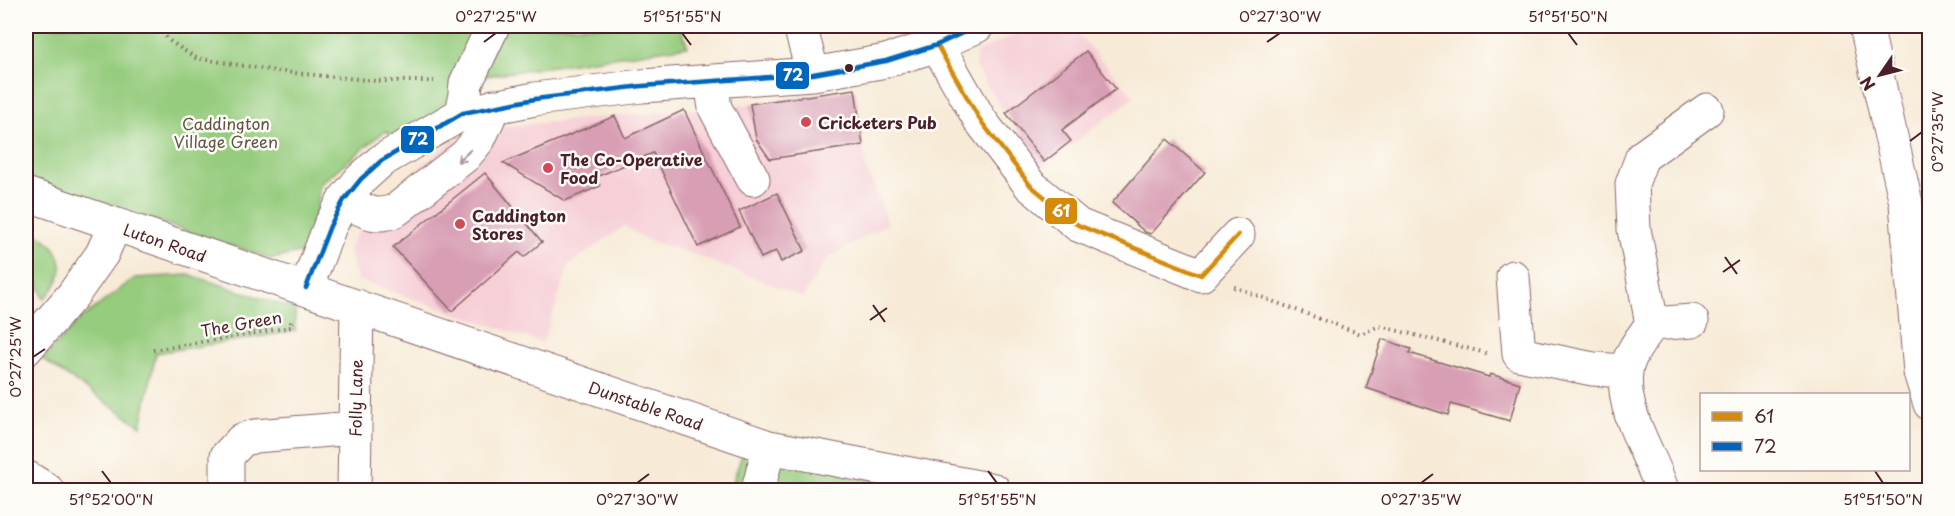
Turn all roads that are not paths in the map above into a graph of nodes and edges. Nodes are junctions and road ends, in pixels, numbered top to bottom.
1 (493, 26) edge
2 (800, 26) edge
3 (977, 26) edge
4 (1866, 26) edge
5 (937, 45) junction
6 (813, 74) junction
7 (711, 81) junction
8 (478, 110) junction
9 (1707, 110) dead end
10 (753, 179) dead end
11 (26, 194) edge
12 (344, 200) junction
13 (1918, 203) edge
14 (115, 225) junction
15 (1238, 235) dead end
16 (1513, 277) dead end
17 (299, 286) junction
18 (357, 306) junction
19 (1692, 321) dead end
20 (1652, 324) junction
21 (26, 349) edge
22 (1626, 371) junction
23 (1929, 404) edge
24 (355, 428) junction
25 (770, 447) junction
26 (26, 477) edge
27 (47, 490) edge
28 (227, 490) edge
29 (354, 490) edge
30 (758, 490) edge
31 (994, 490) edge
32 (1662, 490) edge

1 - 8 street
2 - 6 street
3 - 5 street
4 - 13 street
5 - 6 street
5 - 15 street
6 - 7 street
7 - 8 street
7 - 10 street
8 - 12 street
8 -> 12 street
9 - 20 street
11 - 14 street, Luton Road
12 - 17 street
13 - 23 street
14 - 17 street, Luton Road
14 - 21 street
16 - 22 street
17 - 18 street, Dunstable Road
18 - 24 street, Folly Lane
18 - 25 street, Dunstable Road
19 - 20 street
20 - 22 street
22 - 32 street
24 - 28 street
24 - 29 street, Folly Lane
25 - 30 street
25 - 31 street, Dunstable Road
26 - 27 street

